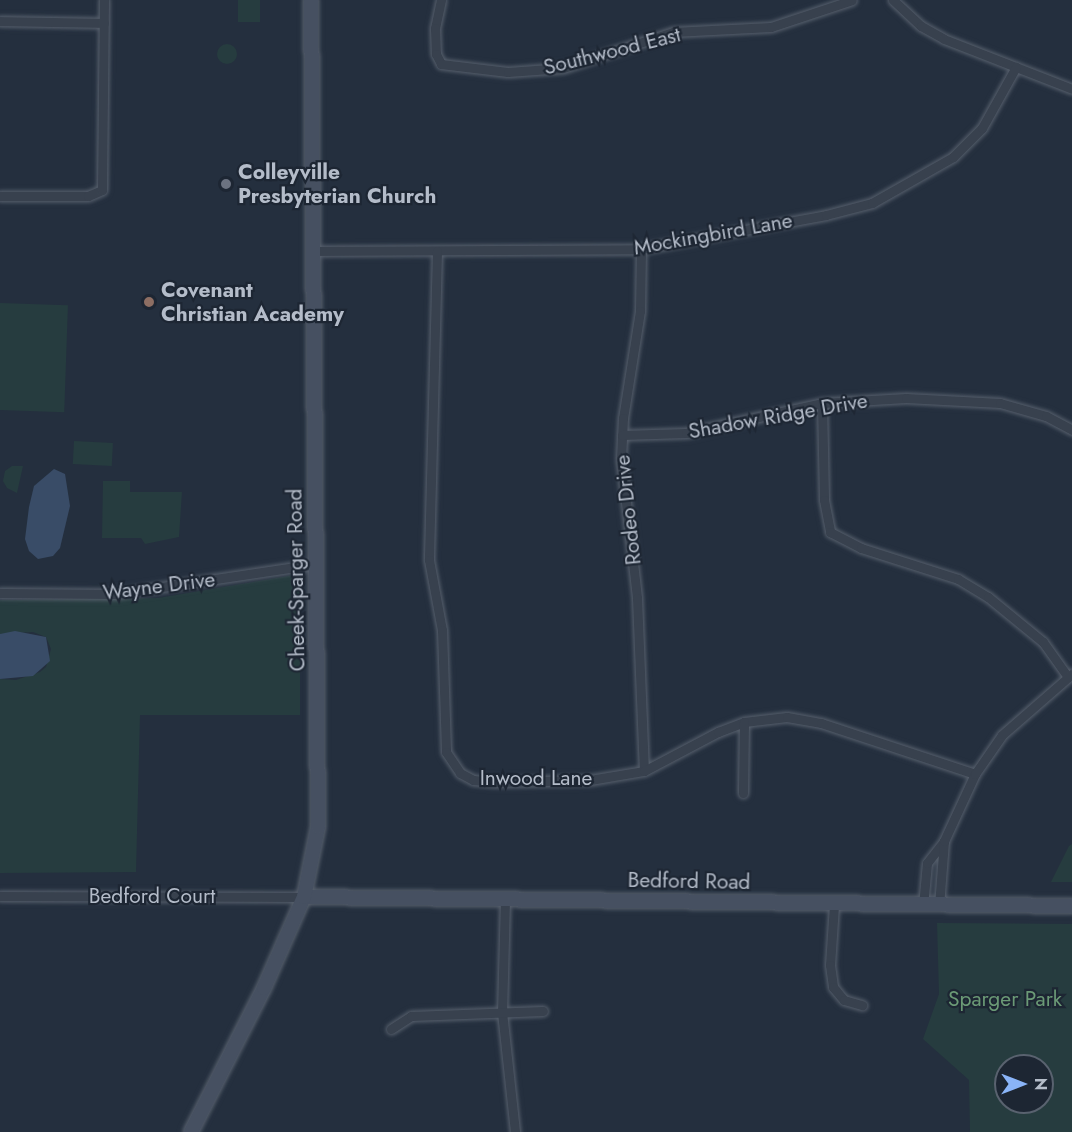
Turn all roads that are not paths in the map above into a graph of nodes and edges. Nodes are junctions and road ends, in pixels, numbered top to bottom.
1 (104, 0) edge
2 (311, 0) edge
3 (441, 0) edge
4 (852, 0) edge
5 (893, 0) edge
6 (0, 21) edge
7 (104, 23) junction
8 (1016, 67) junction
9 (1072, 90) edge
10 (0, 196) edge
11 (640, 249) junction
12 (313, 251) junction
13 (437, 251) junction
14 (822, 403) junction
15 (1072, 430) edge
16 (622, 435) junction
17 (316, 564) junction
18 (0, 593) edge
19 (1070, 676) edge
20 (744, 722) junction
21 (644, 771) junction
22 (975, 774) junction
23 (743, 793) dead end
24 (944, 841) junction
25 (0, 896) edge
26 (304, 897) junction
27 (505, 899) junction
28 (834, 905) junction
29 (922, 906) junction
30 (939, 906) junction
31 (1072, 906) edge
32 (862, 1005) dead end
33 (543, 1011) dead end
34 (502, 1012) junction
35 (390, 1029) dead end
36 (191, 1132) edge
37 (515, 1132) edge

1 - 7 street
2 - 12 main road, Cheek-Sparger Road
3 - 4 street, Southwood East
5 - 8 street
6 - 7 street
7 - 10 street
8 - 9 street
8 - 11 street, Mockingbird Lane
11 - 13 street, Mockingbird Lane
11 - 16 street, Rodeo Drive
12 - 13 street, Mockingbird Lane
12 - 17 main road, Cheek-Sparger Road
13 - 21 street, Inwood Lane
14 - 15 street, Shadow Ridge Drive
14 - 16 street, Shadow Ridge Drive
14 - 19 street
16 - 21 street, Rodeo Drive
17 - 18 street, Wayne Drive
17 - 26 main road, Cheek-Sparger Road
19 - 22 street
20 - 21 street, Inwood Lane
20 - 22 street, Inwood Lane
20 - 23 street
22 - 24 street
24 - 29 street
24 - 30 street
25 - 26 street, Bedford Court
26 - 27 main road, Bedford Road
26 - 36 main road, Cheek-Sparger Road
27 - 28 main road, Bedford Road
27 - 34 street
28 - 29 main road, Bedford Road
28 - 32 street
29 - 30 main road, Bedford Road
30 - 31 main road, Bedford Road
33 - 34 street
34 - 35 street
34 - 37 street

